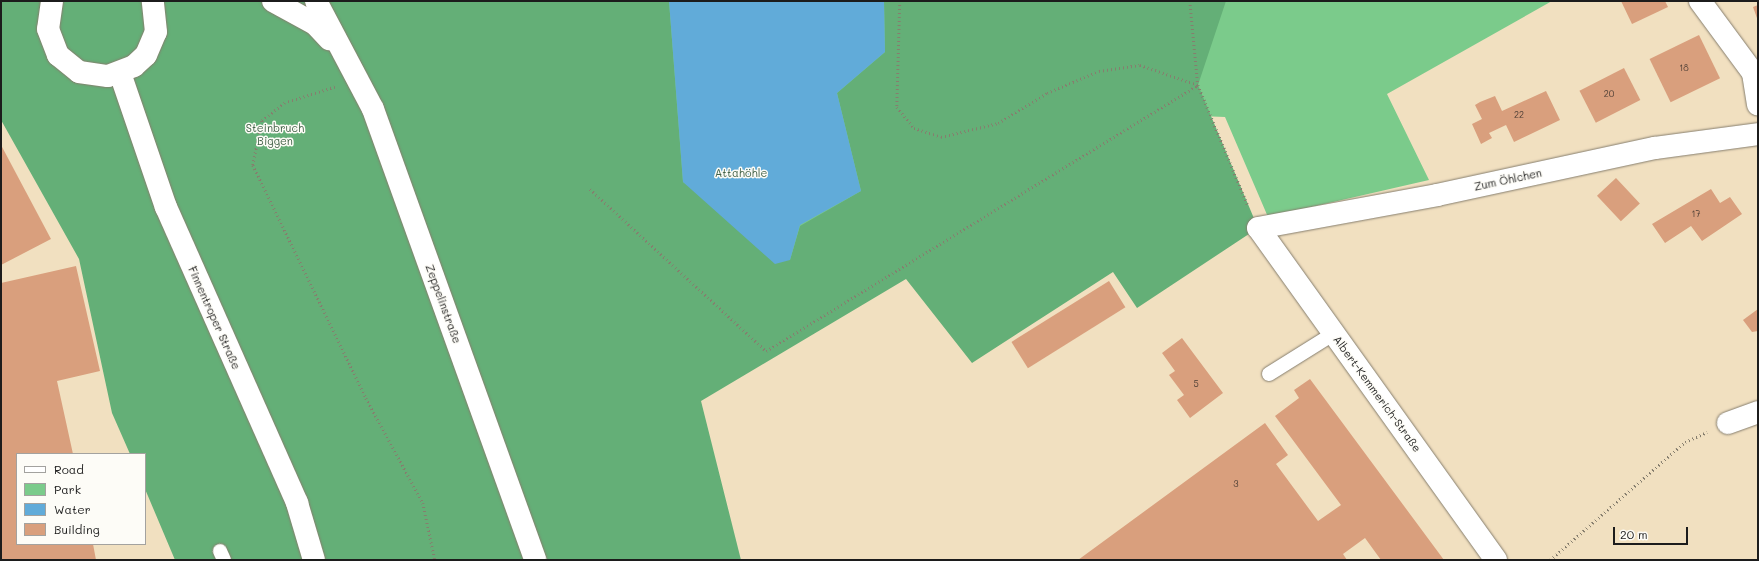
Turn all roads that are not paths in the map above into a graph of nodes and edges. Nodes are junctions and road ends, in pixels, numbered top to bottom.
1 (52, 1) edge
2 (153, 1) edge
3 (273, 1) edge
4 (316, 1) edge
5 (1700, 1) edge
6 (341, 52) junction
7 (120, 73) junction
8 (1758, 105) edge
9 (1758, 134) edge
10 (1258, 228) joint
11 (1334, 334) junction
12 (1269, 374) dead end
13 (1758, 412) edge
14 (1728, 423) road end
15 (314, 560) edge
16 (535, 560) edge
17 (1496, 560) edge

1 - 7 main road
2 - 7 main road
3 - 6 main road, Zeppelinstraße
4 - 6 main road, Zeppelinstraße
5 - 8 main road
6 - 16 main road, Zeppelinstraße
7 - 15 main road, Finnentroper Straße
9 - 10 main road, Zum Öhlchen
10 - 11 main road, Albert-Kemmerich-Straße
11 - 12 lane
11 - 17 main road, Albert-Kemmerich-Straße
13 - 14 main road

